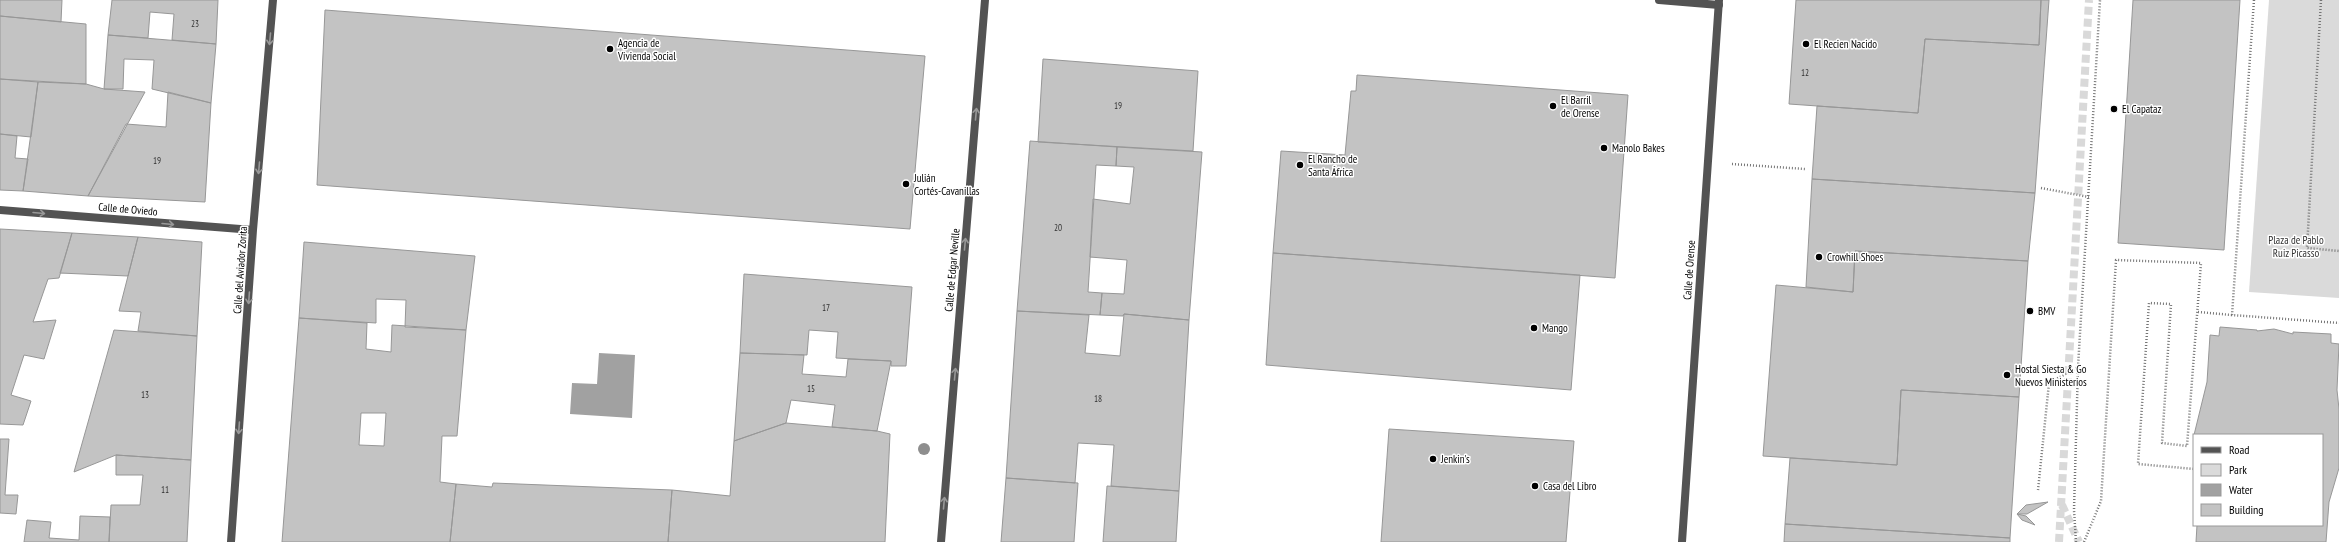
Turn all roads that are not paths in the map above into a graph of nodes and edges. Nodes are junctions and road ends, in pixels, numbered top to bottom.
1 (273, 0) edge
2 (985, 0) edge
3 (1659, 0) edge
4 (1719, 2) edge
5 (0, 210) edge
6 (253, 230) junction
7 (231, 542) edge
8 (941, 542) edge
9 (1682, 542) edge

1 -> 6 street, Calle del Aviador Zorita
8 -> 2 street, Calle de Edgar Neville
3 - 4 street
4 - 9 street, Calle de Orense
5 -> 6 street, Calle de Oviedo
6 -> 7 street, Calle del Aviador Zorita

